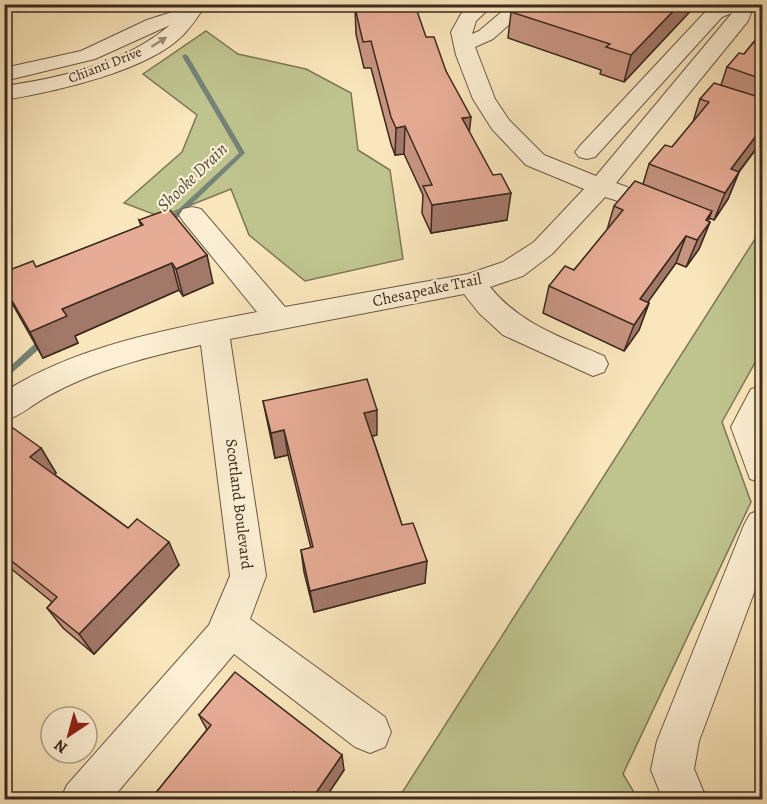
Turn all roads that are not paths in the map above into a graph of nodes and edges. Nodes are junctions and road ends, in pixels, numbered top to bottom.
1 (485, 4) edge
2 (523, 4) edge
3 (197, 8) edge
4 (747, 12) edge
5 (464, 44) junction
6 (58, 73) junction
7 (4, 75) edge
8 (4, 93) edge
9 (614, 123) junction
10 (644, 134) junction
11 (587, 152) dead end
12 (601, 186) junction
13 (643, 203) edge
14 (192, 215) dead end
15 (471, 283) junction
16 (279, 320) junction
17 (214, 331) junction
18 (593, 364) dead end
19 (762, 398) edge
20 (4, 409) edge
21 (762, 469) edge
22 (762, 525) edge
23 (228, 626) junction
24 (370, 732) dead end
25 (82, 800) edge
26 (685, 800) edge

1 - 5 street
2 - 5 street
3 - 6 street, Chianti Drive
4 - 9 street
4 - 10 street, Chesapeake Trail
5 - 12 street
6 - 7 street, Chianti Drive
6 - 8 street, Chianti Drive
9 - 10 street
9 - 11 street
10 - 12 street, Chesapeake Trail
12 - 13 street
12 - 15 street, Chesapeake Trail
14 - 16 street
15 - 16 street, Chesapeake Trail
15 - 18 street
16 - 17 street, Chesapeake Trail
17 - 20 street, Chesapeake Trail
17 - 23 street, Scottland Boulevard
19 - 21 street
22 - 26 street
23 - 24 street
23 - 25 street, Scottland Boulevard

